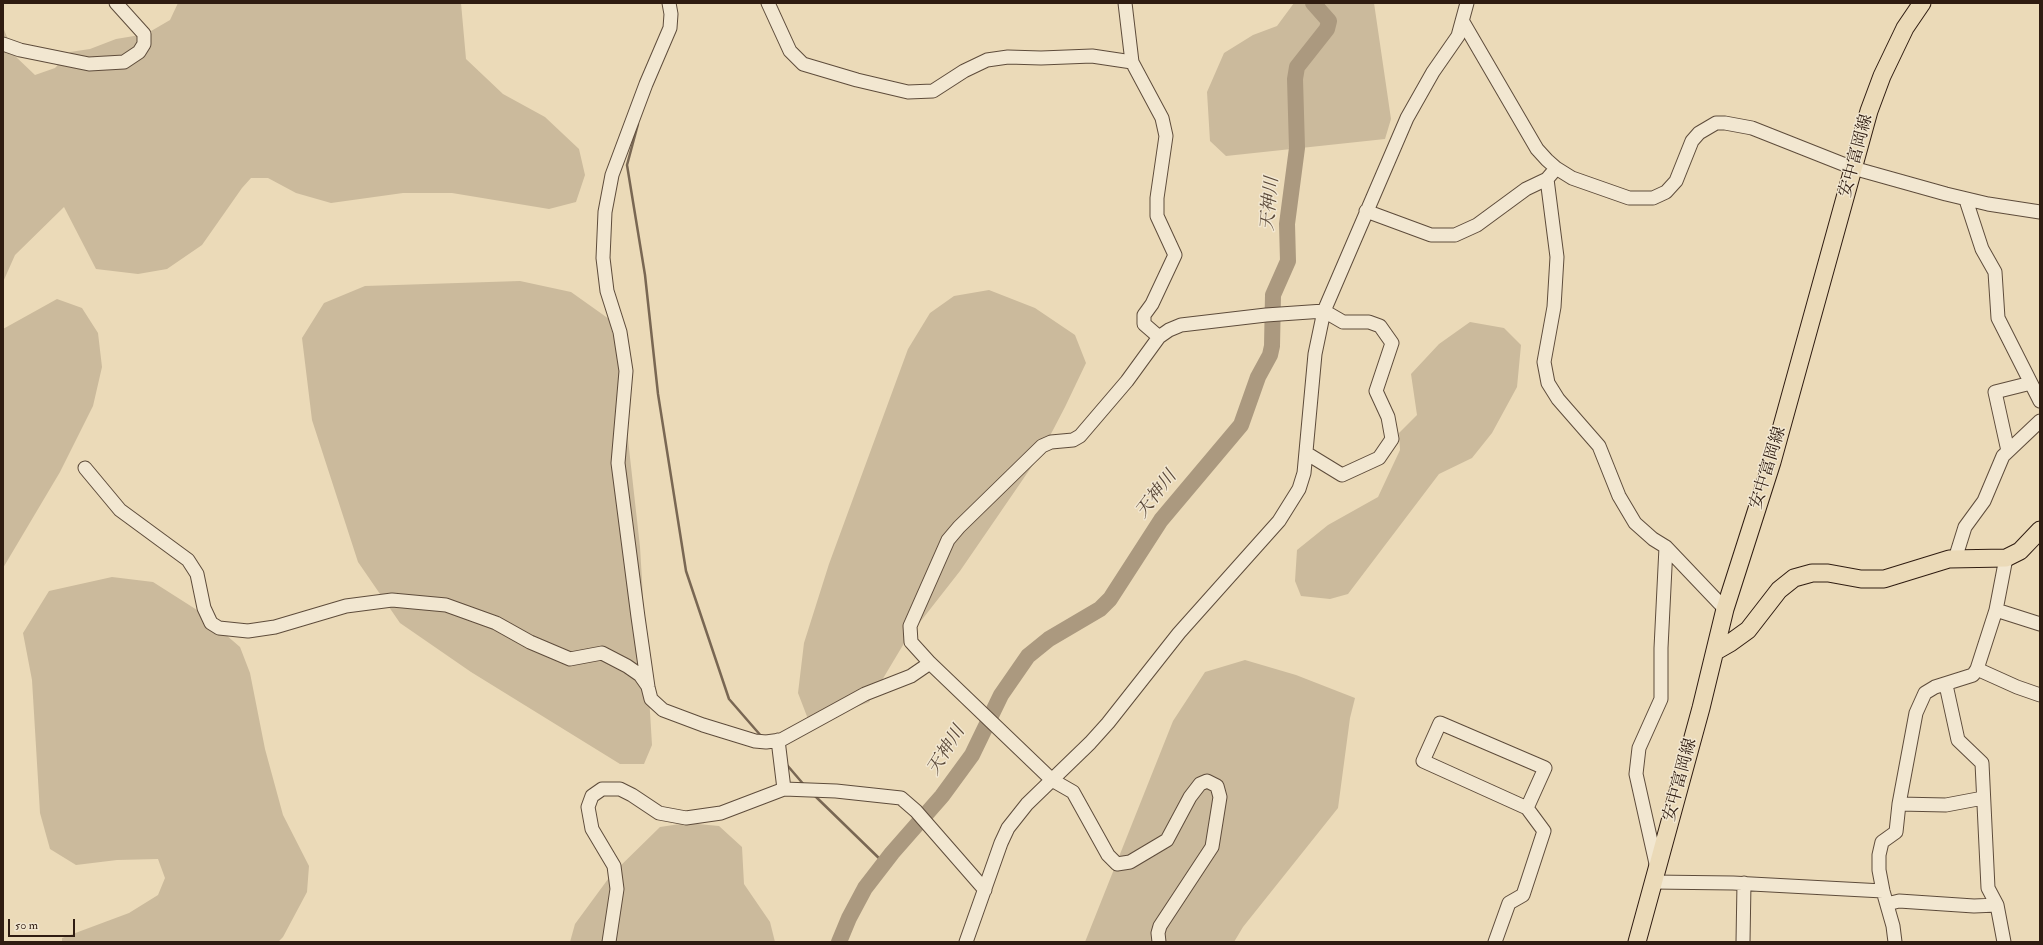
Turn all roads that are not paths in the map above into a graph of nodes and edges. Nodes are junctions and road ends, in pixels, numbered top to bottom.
1 (116, 3) edge
2 (669, 3) edge
3 (768, 3) edge
4 (1125, 3) edge
5 (1467, 3) edge
6 (1922, 3) edge
7 (1464, 22) junction
8 (3, 44) edge
9 (1132, 62) junction
10 (1556, 168) junction
11 (1853, 168) junction
12 (1547, 179) junction
13 (1966, 200) junction
14 (1366, 211) junction
15 (2040, 212) edge
16 (1324, 311) junction
17 (1159, 337) junction
18 (2031, 383) junction
19 (2040, 401) edge
20 (2040, 422) edge
21 (2008, 451) junction
22 (1306, 453) junction
23 (85, 468) dead end
24 (2040, 530) edge
25 (1666, 547) junction
26 (1955, 558) junction
27 (2006, 558) junction
28 (1725, 609) junction
29 (1996, 610) junction
30 (2040, 624) edge
31 (1716, 651) junction
32 (930, 663) junction
33 (1977, 668) junction
34 (1946, 685) junction
35 (648, 687) junction
36 (2040, 695) edge
37 (778, 740) junction
38 (1052, 780) junction
39 (784, 789) junction
40 (1984, 798) junction
41 (1899, 804) junction
42 (1527, 808) junction
43 (1655, 875) junction
44 (1744, 883) junction
45 (986, 890) junction
46 (1883, 891) junction
47 (1887, 904) junction
48 (1997, 906) junction
49 (609, 942) edge
50 (966, 942) edge
51 (1159, 942) edge
52 (1495, 942) edge
53 (1637, 942) edge
54 (1743, 942) edge
55 (1895, 942) edge
56 (2004, 942) edge

1 - 8 street
2 - 35 street
3 - 9 street
4 - 9 street
5 - 7 street
6 - 11 main road, 安中富岡線
7 - 10 street
7 - 14 street
9 - 17 street
10 - 11 street
10 - 12 street
11 - 13 street
11 - 28 main road, 安中富岡線
12 - 14 street
12 - 25 street
13 - 15 street
13 - 18 street
14 - 16 street
16 - 17 street
16 - 22 street
16 - 22 street
17 - 32 street
18 - 19 street
18 - 21 street
20 - 21 street
21 - 26 street
22 - 38 street
23 - 35 street
24 - 27 main road
25 - 28 street
25 - 43 street
26 - 27 main road
26 - 31 main road
27 - 29 street
28 - 31 main road, 安中富岡線
29 - 30 street
29 - 33 street
31 - 43 main road, 安中富岡線
32 - 37 street
32 - 38 street
33 - 34 street
33 - 36 street
34 - 40 street
34 - 41 street
35 - 37 street
37 - 39 street
38 - 45 street
38 - 51 street
39 - 45 street
39 - 49 street
40 - 41 street
40 - 48 street
41 - 46 street
42 - 42 street
42 - 52 street
43 - 44 street
43 - 53 main road, 安中富岡線
44 - 46 street
44 - 54 street
45 - 50 street
46 - 47 street
47 - 48 street
47 - 55 street
48 - 56 street

